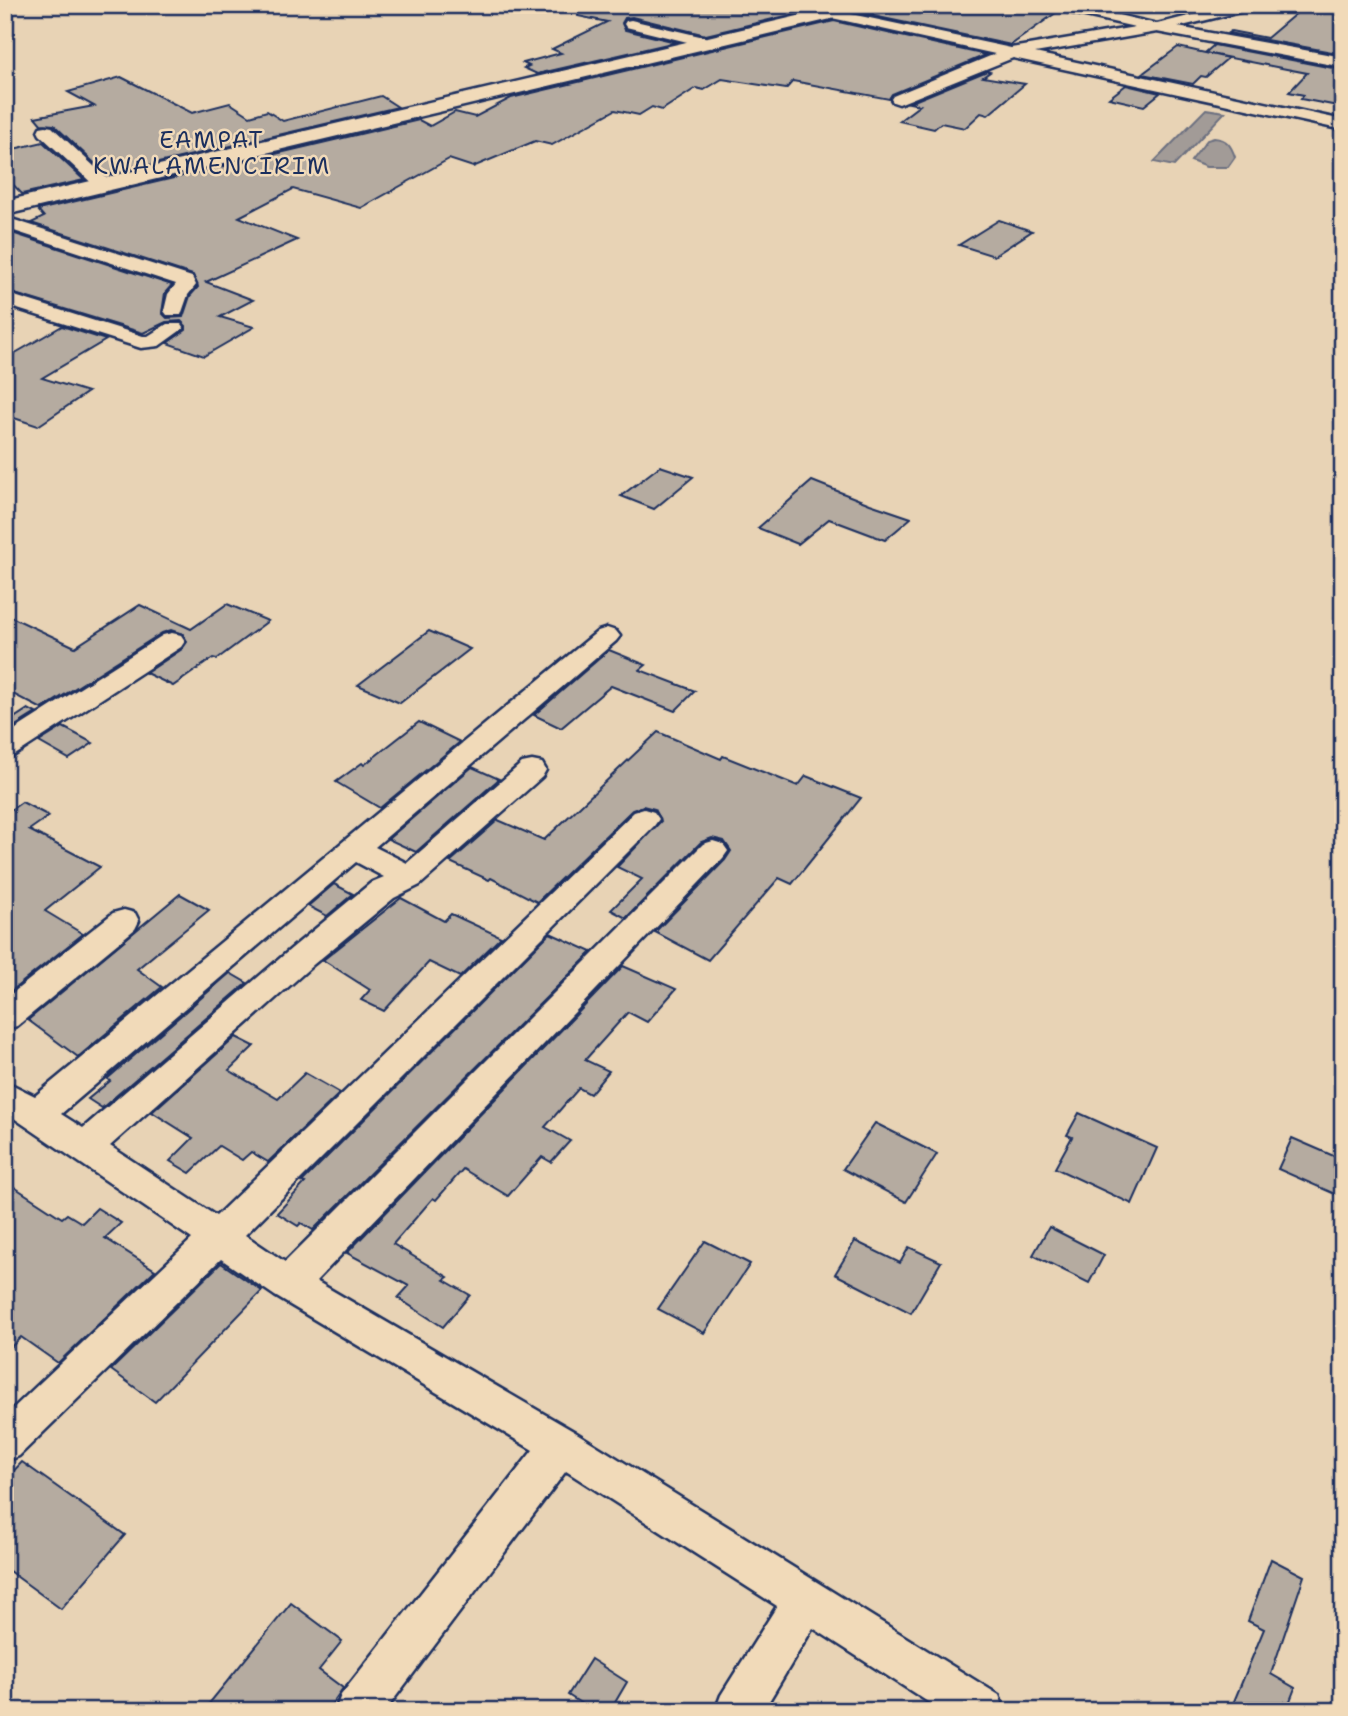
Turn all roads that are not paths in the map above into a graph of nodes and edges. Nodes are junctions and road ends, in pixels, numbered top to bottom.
1 (869, 5) edge
2 (1055, 5) edge
3 (1251, 5) edge
4 (832, 14) junction
5 (631, 24) dead end
6 (1157, 28) junction
7 (712, 43) junction
8 (1011, 53) junction
9 (1343, 62) edge
10 (899, 99) dead end
11 (1343, 125) edge
12 (46, 131) dead end
13 (104, 185) junction
14 (5, 208) edge
15 (5, 222) edge
16 (5, 299) edge
17 (607, 636) dead end
18 (172, 641) dead end
19 (5, 749) edge
20 (532, 770) dead end
21 (644, 819) dead end
22 (354, 848) junction
23 (713, 851) dead end
24 (409, 878) junction
25 (124, 921) dead end
26 (5, 1017) edge
27 (21, 1104) edge
28 (86, 1147) junction
29 (219, 1237) junction
30 (288, 1284) junction
31 (5, 1443) edge
32 (561, 1445) junction
33 (807, 1598) junction
34 (357, 1711) edge
35 (737, 1711) edge
36 (983, 1711) edge

1 - 4 main road
2 - 6 street
3 - 6 street
4 - 7 main road
4 - 8 street
5 - 7 street
6 - 8 street
6 - 9 street
7 - 13 main road
8 - 10 street
8 - 11 street
12 - 13 street
13 - 14 main road
15 - 16 street
17 - 22 street
18 - 19 street
20 - 24 street
21 - 29 street
22 - 24 street
22 - 27 street
23 - 30 street
24 - 28 street
25 - 26 street
27 - 28 street
28 - 29 street
29 - 30 street
29 - 31 street
30 - 32 street
32 - 33 street
32 - 34 street
33 - 35 street
33 - 36 street

